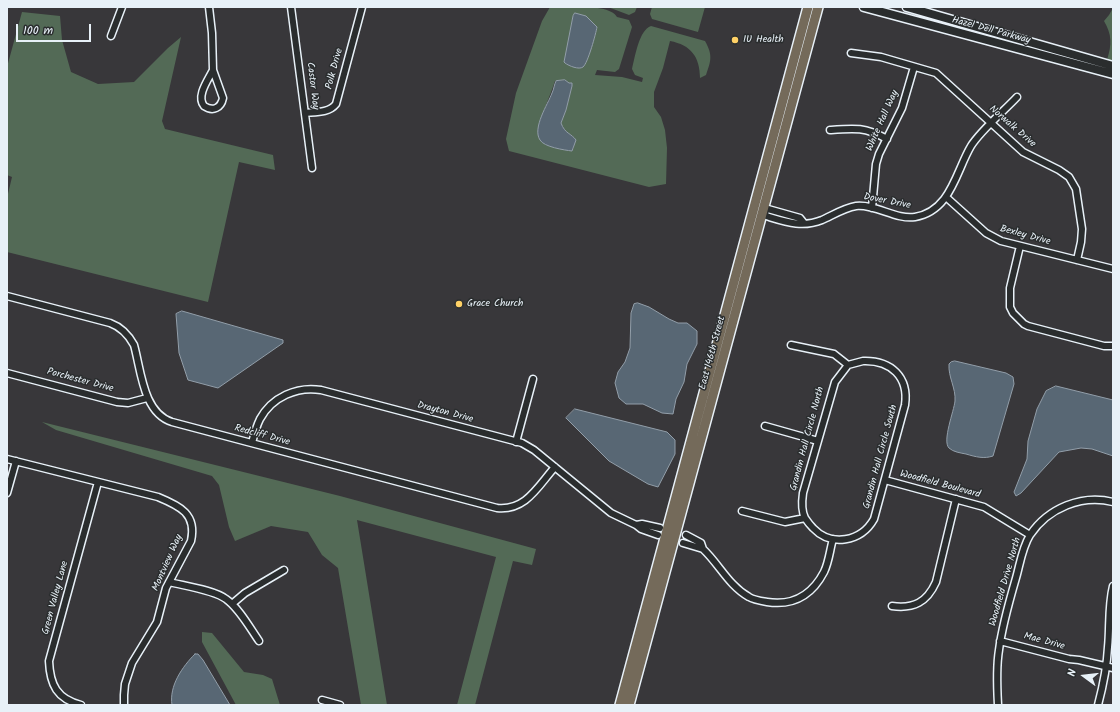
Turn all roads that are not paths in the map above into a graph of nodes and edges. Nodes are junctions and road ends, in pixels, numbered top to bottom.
1 (122, 7) edge
2 (208, 7) edge
3 (292, 7) edge
4 (362, 7) edge
5 (808, 7) edge
6 (818, 7) edge
7 (864, 7) edge
8 (907, 7) edge
9 (111, 36) dead end
10 (851, 53) dead end
11 (1113, 66) edge
12 (914, 67) junction
13 (214, 70) junction
14 (1113, 74) edge
15 (1017, 97) dead end
16 (305, 114) junction
17 (991, 124) junction
18 (830, 130) dead end
19 (886, 139) junction
20 (312, 168) dead end
21 (946, 197) junction
22 (872, 208) junction
23 (760, 211) junction
24 (1020, 246) junction
25 (1077, 260) junction
26 (1113, 269) edge
27 (7, 296) edge
28 (791, 345) dead end
29 (1113, 346) edge
30 (848, 365) junction
31 (7, 373) edge
32 (533, 379) dead end
33 (148, 398) junction
34 (765, 426) dead end
35 (818, 441) junction
36 (516, 442) junction
37 (252, 443) junction
38 (7, 459) edge
39 (16, 461) junction
40 (555, 467) junction
41 (885, 480) junction
42 (98, 482) junction
43 (7, 493) edge
44 (956, 500) junction
45 (1113, 502) edge
46 (742, 511) dead end
47 (805, 518) junction
48 (636, 525) junction
49 (660, 528) dead end
50 (658, 535) dead end
51 (686, 535) dead end
52 (1030, 535) junction
53 (832, 539) junction
54 (683, 543) dead end
55 (703, 549) junction
56 (284, 570) dead end
57 (169, 582) junction
58 (1113, 587) edge
59 (232, 604) junction
60 (892, 606) dead end
61 (260, 641) dead end
62 (1000, 641) junction
63 (1106, 667) junction
64 (1113, 668) edge
65 (322, 700) dead end
66 (81, 705) edge
67 (124, 705) edge
68 (340, 705) edge
69 (620, 705) edge
70 (629, 705) edge
71 (998, 705) edge
72 (1098, 705) edge

1 - 9 street
2 - 13 street
3 - 16 street, Castor Way
4 - 16 street, Polk Drive
5 - 23 main road, East 146th Street
6 - 23 main road, East 146th Street
7 - 14 main road, Hazel Dell Parkway
8 - 11 main road, Hazel Dell Parkway
10 - 12 street, Norwalk Drive
12 - 17 street, Norwalk Drive
12 - 19 street, White Hall Way
13 - 13 street
15 - 17 street, Dover Drive
16 - 20 street, Castor Way
17 - 21 street, Dover Drive
17 - 25 street, Norwalk Drive
18 - 19 street
19 - 22 street, White Hall Way
21 - 22 street, Dover Drive
21 - 24 street, Bexley Drive
22 - 23 street, Dover Drive
23 - 69 main road, East 146th Street
23 - 70 main road, East 146th Street
24 - 25 street, Bexley Drive
24 - 29 street
25 - 26 street, Bexley Drive
27 - 33 street, Redcliff Drive
28 - 30 street
30 - 35 street, Grandin Hall Circle North
30 - 41 street, Grandin Hall Circle South
31 - 33 street, Porchester Drive
32 - 36 street
33 - 37 street, Redcliff Drive
34 - 35 street
35 - 47 street, Grandin Hall Circle North
36 - 37 street, Drayton Drive
36 - 40 street, Drayton Drive
37 - 40 street, Redcliff Drive
38 - 39 street, Montview Way
39 - 42 street, Montview Way
39 - 43 street
40 - 48 street, Drayton Drive
41 - 44 street, Woodfield Boulevard
41 - 53 street, Grandin Hall Circle South
42 - 57 street, Montview Way
42 - 66 street, Green Valley Lane
44 - 52 street, Woodfield Boulevard
44 - 60 street
45 - 52 street, Woodfield Drive North
46 - 47 street
47 - 53 street
48 - 49 street, Drayton Drive
48 - 50 street, Drayton Drive
51 - 55 street
52 - 62 street, Woodfield Drive North
53 - 55 street
54 - 55 street
56 - 59 street
57 - 59 street
57 - 67 street, Montview Way
58 - 63 street
59 - 61 street
62 - 63 street, Mae Drive
62 - 71 street, Woodfield Drive North
63 - 64 street, Mae Drive
63 - 72 street
65 - 68 street

